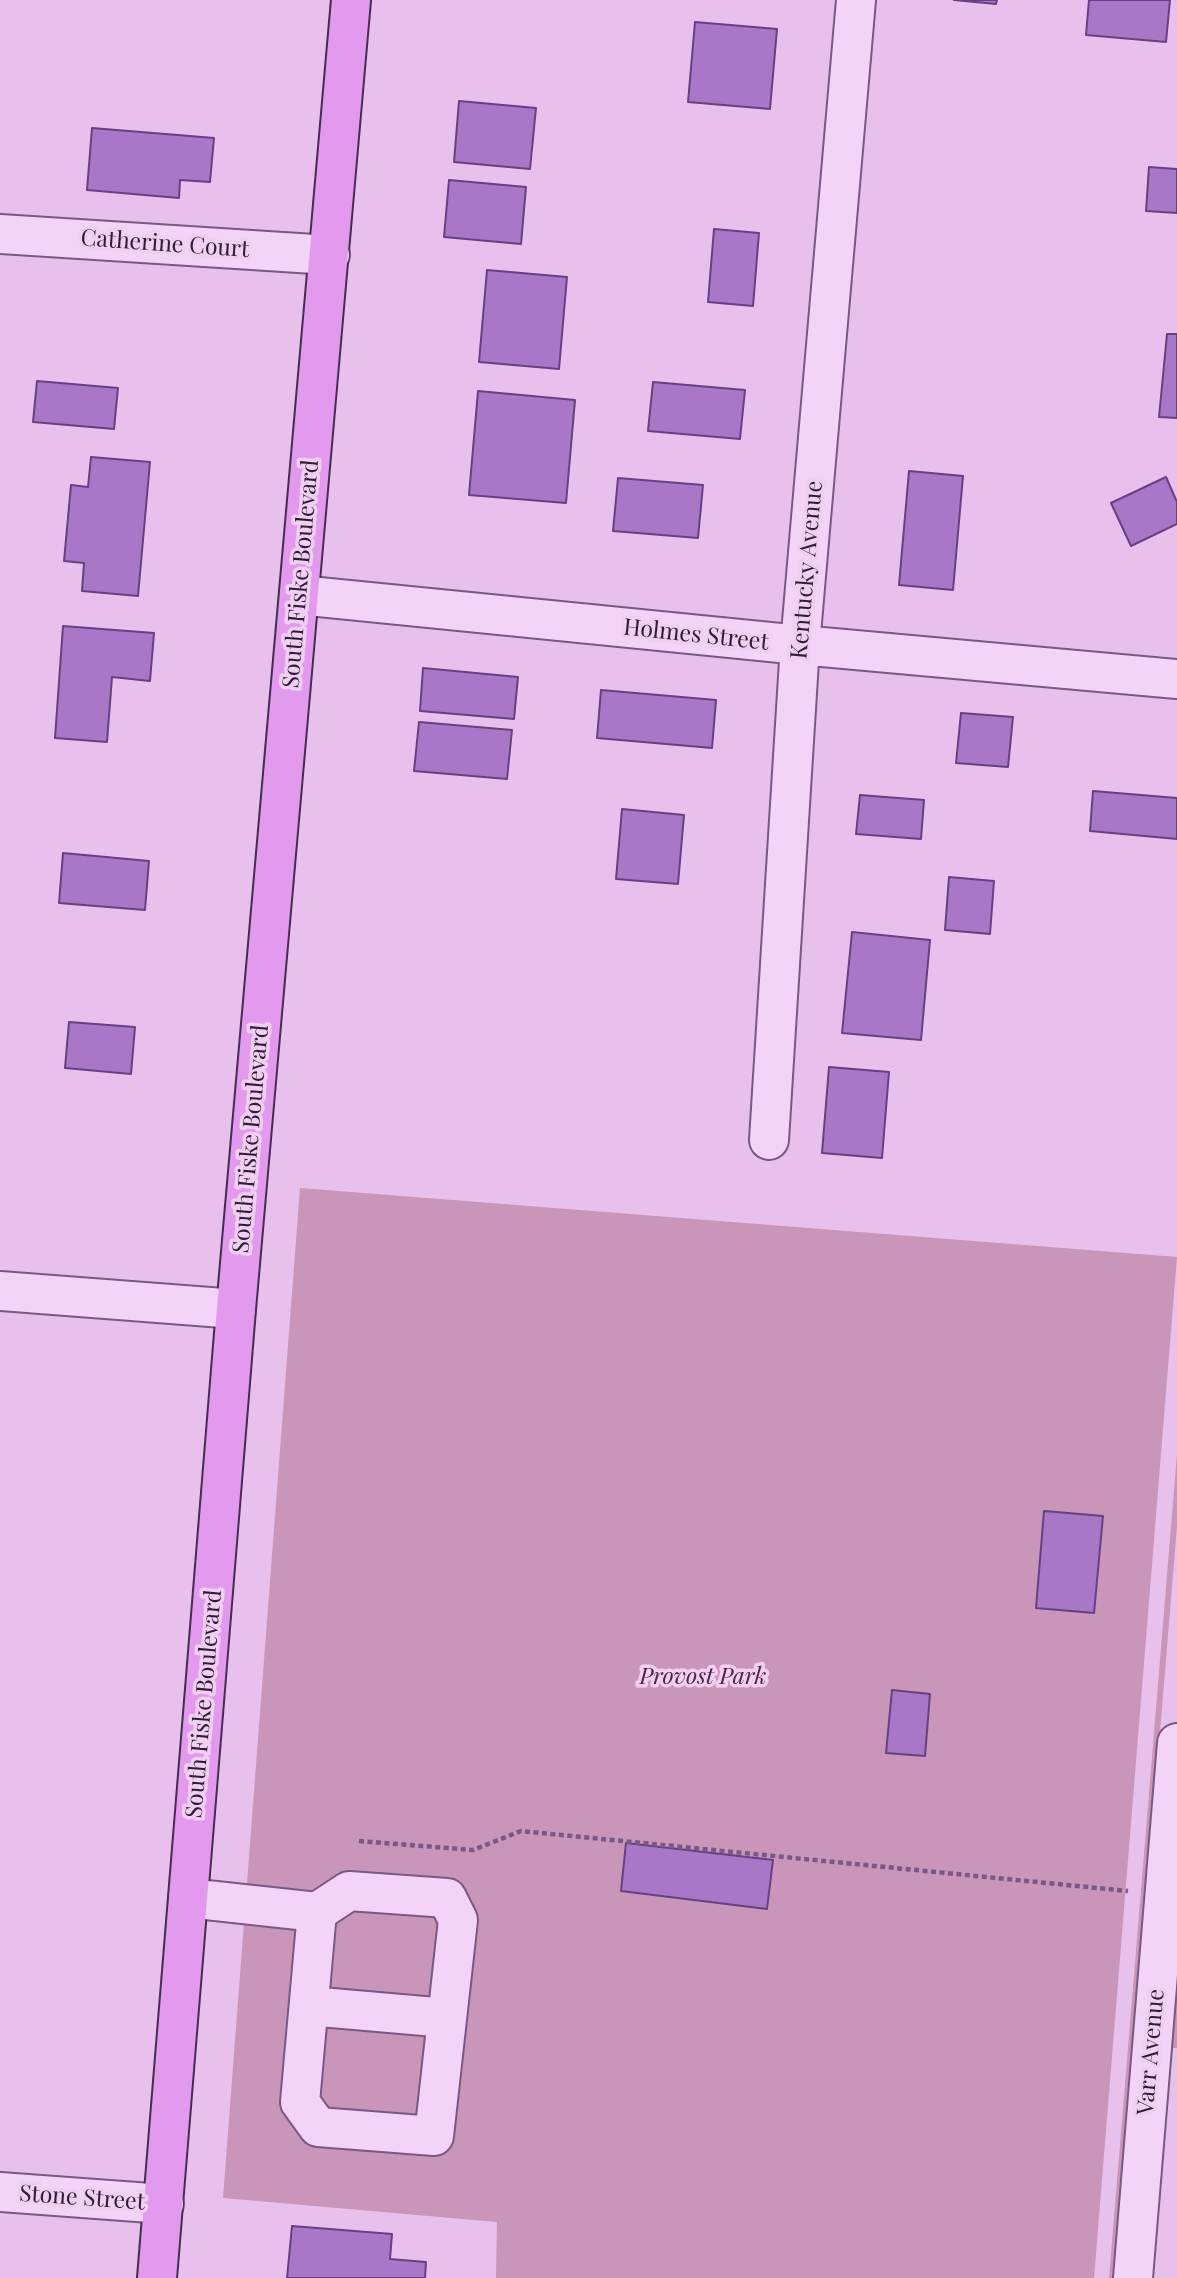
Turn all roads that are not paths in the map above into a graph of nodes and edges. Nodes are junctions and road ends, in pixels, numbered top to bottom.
1 (351, 0) edge
2 (856, 0) edge
3 (0, 234) edge
4 (330, 254) junction
5 (299, 595) junction
6 (800, 646) junction
7 (1177, 678) edge
8 (769, 1140) dead end
9 (0, 1292) edge
10 (236, 1309) junction
11 (1177, 1743) edge
12 (188, 1898) junction
13 (317, 1912) junction
14 (309, 2006) junction
15 (447, 2018) junction
16 (0, 2192) edge
17 (164, 2204) junction
18 (157, 2278) edge
19 (1133, 2278) edge

1 - 4 main road, South Fiske Boulevard
2 - 6 street, Kentucky Avenue
3 - 4 street, Catherine Court
4 - 5 main road, South Fiske Boulevard
5 - 6 street, Holmes Street
5 - 10 main road, South Fiske Boulevard
6 - 7 street, Holmes Street
6 - 8 street, Kentucky Avenue
9 - 10 street
10 - 12 main road, South Fiske Boulevard
11 - 19 street, Varr Avenue
12 - 13 street
12 - 17 main road, South Fiske Boulevard
13 - 14 street
13 - 15 street
14 - 15 street
14 - 15 street
16 - 17 street, Stone Street
17 - 18 main road, South Fiske Boulevard

